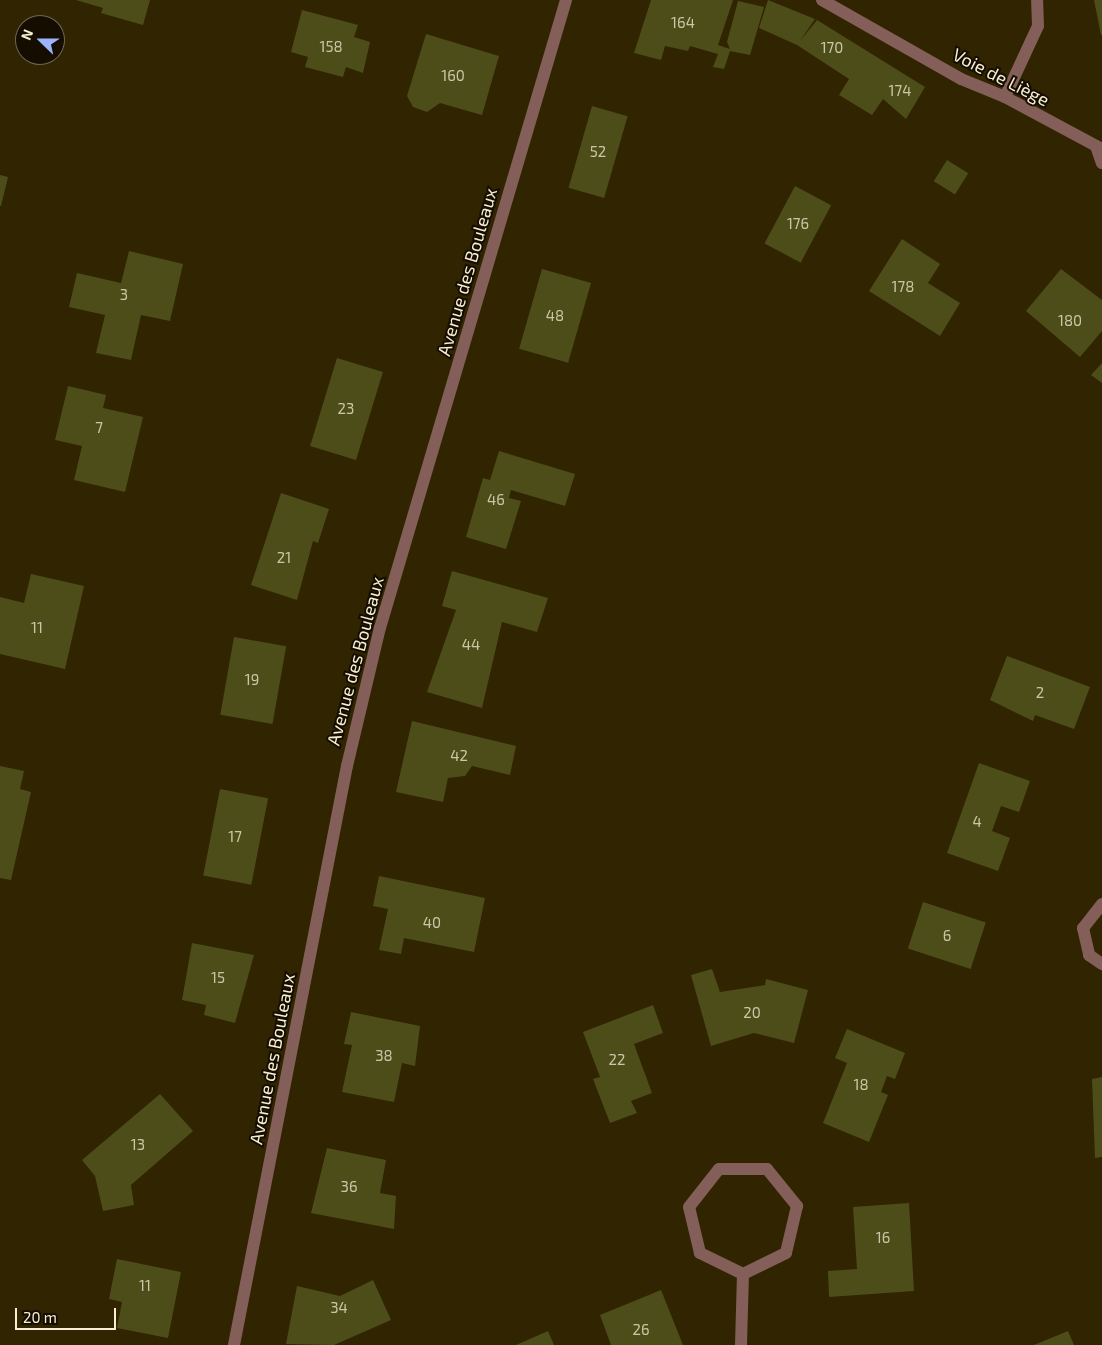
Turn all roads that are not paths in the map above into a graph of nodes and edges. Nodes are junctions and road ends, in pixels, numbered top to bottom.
1 (566, 0) edge
2 (822, 0) edge
3 (1037, 0) edge
4 (1005, 97) junction
5 (1099, 148) edge
6 (1102, 163) edge
7 (1102, 904) edge
8 (1102, 964) edge
9 (743, 1274) junction
10 (234, 1345) edge
11 (741, 1345) edge

1 - 10 street, Avenue des Bouleaux
2 - 4 street, Voie de Liège
3 - 4 street
4 - 5 street, Voie de Liège
5 - 6 street, Voie de Liège
7 - 8 street
9 - 9 street
9 - 11 street

